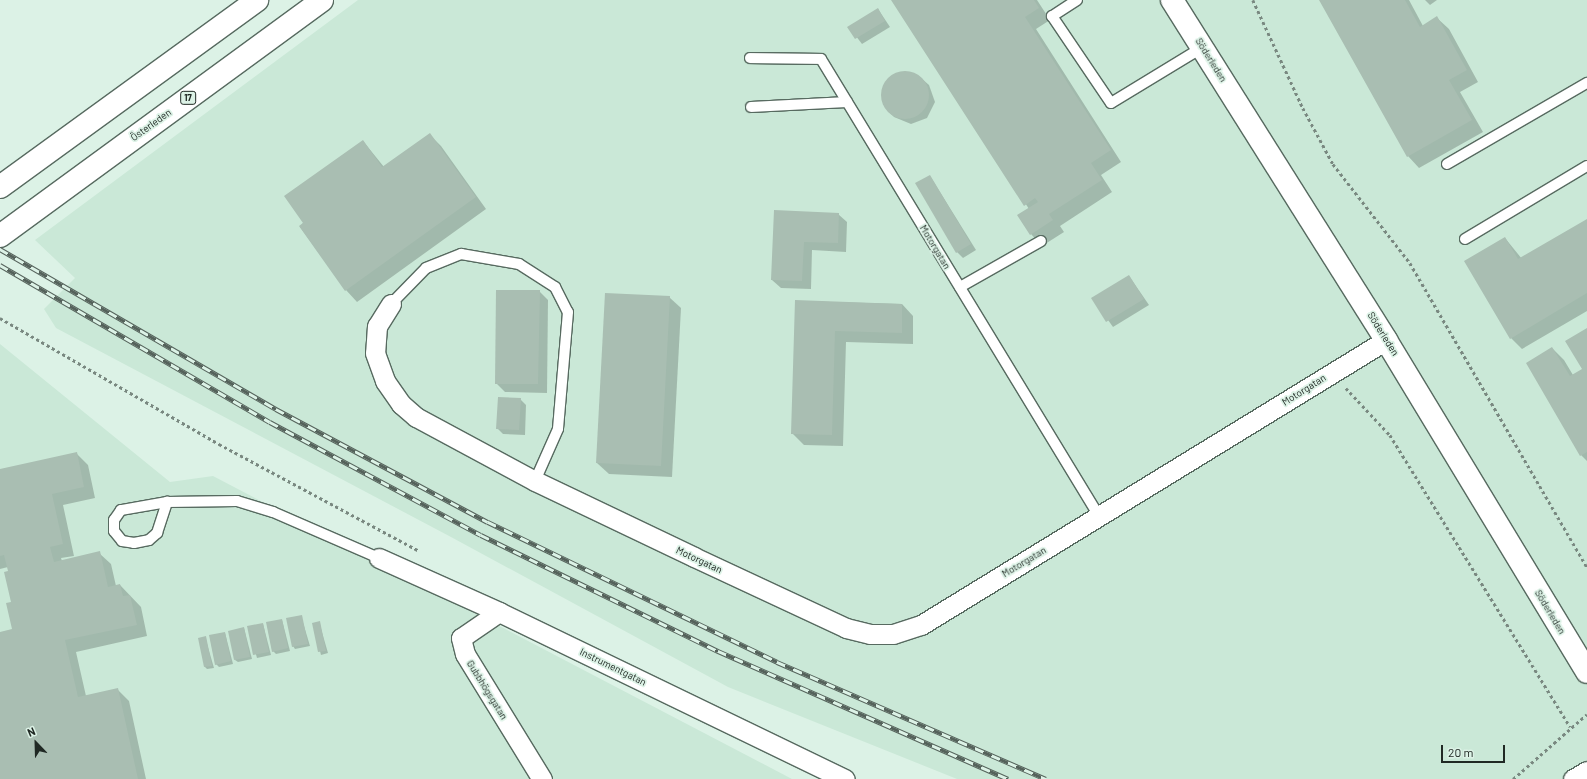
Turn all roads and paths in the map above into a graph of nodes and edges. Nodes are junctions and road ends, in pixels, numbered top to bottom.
1 (257, 0) edge
2 (322, 0) edge
3 (1077, 0) edge
4 (1172, 0) edge
5 (1253, 0) edge
6 (1203, 47) junction
7 (750, 58) dead end
8 (1587, 83) edge
9 (847, 102) junction
10 (751, 107) dead end
11 (1447, 164) dead end
12 (1587, 166) edge
13 (0, 187) edge
14 (0, 236) edge
15 (1465, 239) dead end
16 (1041, 241) dead end
17 (960, 287) junction
18 (391, 304) joint
19 (0, 318) edge
20 (1386, 340) junction
21 (1331, 373) junction
22 (535, 481) junction
23 (167, 502) junction
24 (1099, 516) junction
25 (425, 555) dead end
26 (379, 558) joint
27 (1587, 567) edge
28 (499, 612) junction
29 (1587, 672) edge
30 (1587, 714) edge
31 (1570, 727) junction
32 (1587, 771) edge
33 (542, 779) edge
34 (845, 779) edge
35 (1513, 779) edge
36 (1573, 779) edge

1 - 13 street
2 - 14 street, Österleden / 17
3 - 6 lane
4 - 6 street, Söderleden
5 - 27 path
6 - 20 street, Söderleden
7 - 9 lane, Motorgatan
8 - 11 lane
9 - 10 lane
9 - 17 lane, Motorgatan
12 - 15 lane
16 - 17 lane
17 - 24 lane, Motorgatan
18 - 22 street, Motorgatan
18 - 22 lane
19 - 25 path
20 - 21 street, Motorgatan
20 - 29 street, Söderleden
21 - 24 street, Motorgatan
21 - 31 path
22 - 24 street, Motorgatan
23 - 23 lane
23 - 26 lane
26 - 28 street, Instrumentgatan
28 - 33 street, Gubbhögsgatan
28 - 34 street, Instrumentgatan
30 - 31 path
31 - 35 path
32 - 36 street

